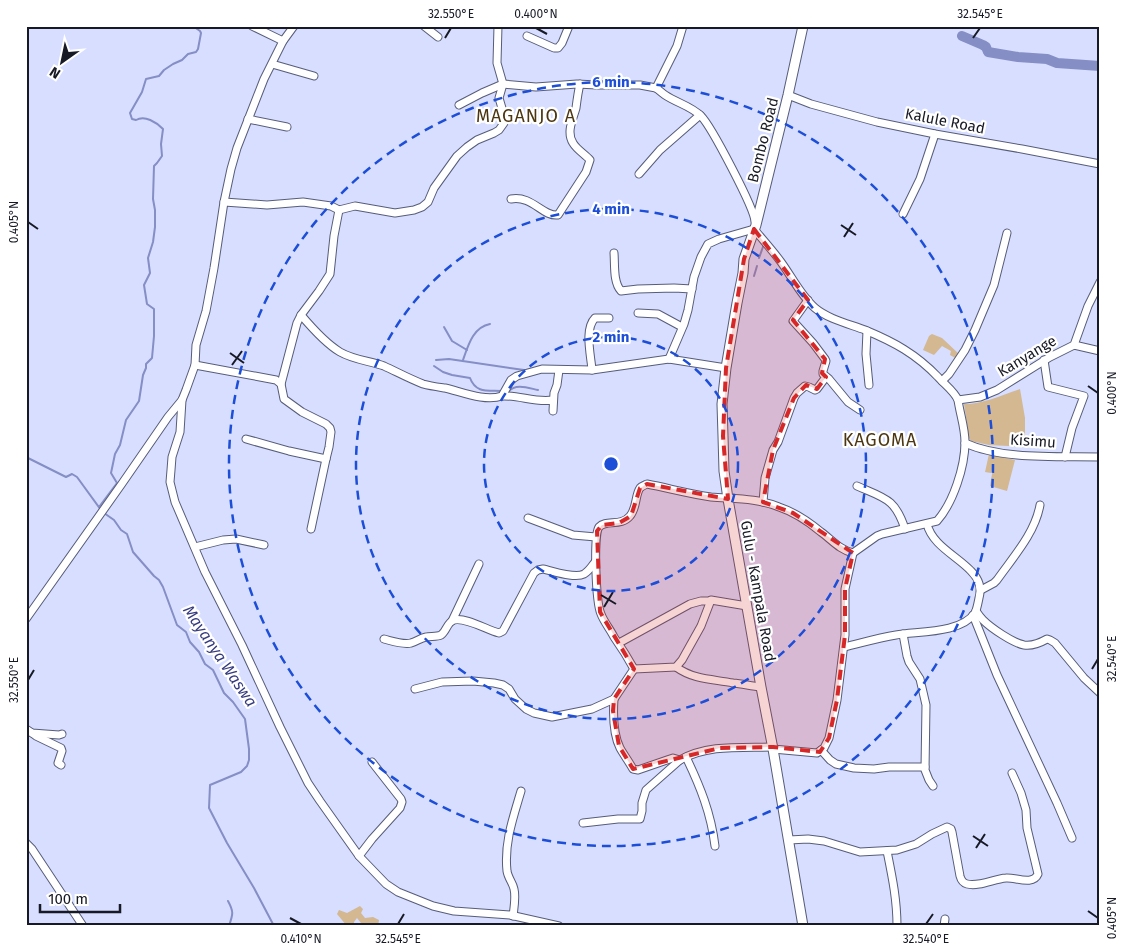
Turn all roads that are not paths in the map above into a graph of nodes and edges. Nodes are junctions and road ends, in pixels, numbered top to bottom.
1 (252, 26) edge
2 (294, 26) edge
3 (424, 26) edge
4 (498, 26) edge
5 (569, 26) edge
6 (683, 26) edge
7 (803, 26) edge
8 (527, 36) dead end
9 (438, 37) dead end
10 (283, 41) junction
11 (272, 64) junction
12 (314, 76) dead end
13 (503, 84) junction
14 (580, 84) junction
15 (656, 88) junction
16 (788, 95) junction
17 (459, 105) dead end
18 (700, 115) junction
19 (248, 119) junction
20 (287, 127) dead end
21 (935, 134) junction
22 (1100, 164) edge
23 (639, 174) dead end
24 (511, 200) dead end
25 (224, 202) junction
26 (339, 210) junction
27 (903, 214) dead end
28 (755, 227) junction
29 (1007, 233) dead end
30 (614, 253) dead end
31 (744, 259) joint
32 (1100, 282) edge
33 (692, 289) junction
34 (808, 300) junction
35 (638, 313) dead end
36 (301, 315) junction
37 (609, 318) dead end
38 (682, 327) junction
39 (867, 331) junction
40 (1074, 345) junction
41 (1100, 351) edge
42 (669, 359) junction
43 (1044, 360) junction
44 (195, 364) junction
45 (726, 368) junction
46 (559, 370) junction
47 (592, 370) junction
48 (826, 377) junction
49 (942, 381) junction
50 (281, 384) junction
51 (869, 385) dead end
52 (502, 396) junction
53 (182, 400) junction
54 (553, 400) junction
55 (958, 400) junction
56 (552, 410) dead end
57 (860, 410) dead end
58 (246, 439) dead end
59 (965, 443) junction
60 (1066, 457) junction
61 (1100, 457) edge
62 (326, 459) junction
63 (857, 486) dead end
64 (728, 499) junction
65 (762, 502) junction
66 (1040, 505) dead end
67 (528, 518) dead end
68 (927, 524) junction
69 (311, 529) dead end
70 (905, 529) junction
71 (596, 537) junction
72 (264, 545) dead end
73 (195, 548) junction
74 (853, 553) junction
75 (595, 562) junction
76 (479, 564) dead end
77 (981, 590) junction
78 (709, 601) junction
79 (747, 606) junction
80 (974, 613) junction
81 (26, 619) edge
82 (452, 621) junction
83 (903, 634) junction
84 (384, 639) dead end
85 (619, 644) junction
86 (844, 648) junction
87 (676, 667) junction
88 (634, 670) junction
89 (761, 687) junction
90 (415, 689) dead end
91 (1100, 693) edge
92 (614, 699) junction
93 (29, 731) edge
94 (62, 734) dead end
95 (773, 748) junction
96 (821, 750) junction
97 (683, 758) junction
98 (372, 762) dead end
99 (61, 765) dead end
100 (925, 768) junction
101 (1012, 773) dead end
102 (933, 786) dead end
103 (521, 792) dead end
104 (583, 823) dead end
105 (1072, 838) dead end
106 (789, 840) junction
107 (26, 843) edge
108 (715, 846) dead end
109 (887, 851) junction
110 (359, 856) junction
111 (513, 916) junction
112 (83, 926) edge
113 (559, 926) edge
114 (803, 926) edge
115 (897, 926) edge

1 - 10 street
2 - 10 street
3 - 9 street
4 - 13 street
5 - 8 street
6 - 15 street
7 - 16 main road, Bombo Road
10 - 11 street
11 - 12 street
11 - 19 street
13 - 14 street
13 - 17 street
13 - 26 street
14 - 15 street
14 - 24 street
15 - 18 street
16 - 21 street, Kalule Road
16 - 28 main road, Bombo Road
18 - 23 street
18 - 28 street
19 - 20 street
19 - 25 street
21 - 22 street, Kalule Road
21 - 27 street
25 - 26 street
25 - 44 street
26 - 36 street
28 - 31 main road, Bombo Road
28 - 33 street
28 - 34 street
29 - 49 street
30 - 33 street
31 - 45 main road, Gulu - Kampala Road
32 - 40 street, Kanyange
33 - 38 street
34 - 39 street
34 - 48 street
35 - 38 street
36 - 50 street
36 - 52 street
37 - 47 street
38 - 42 street
39 - 49 street
39 - 51 street
40 - 41 street
40 - 43 street, Kanyange
42 - 45 street
42 - 47 street
43 - 55 street, Kanyange
43 - 60 street
44 - 50 street
44 - 53 street
45 - 64 main road, Gulu - Kampala Road
46 - 47 street
46 - 52 street
46 - 54 street
48 - 57 street
48 - 65 street
49 - 55 street
50 - 62 street
52 - 54 street
53 - 73 street
53 - 81 street
54 - 56 street
55 - 59 street
58 - 62 street
59 - 60 street, Kisimu
59 - 68 street
60 - 61 street, Kisimu
62 - 69 street
63 - 70 street
64 - 65 street
64 - 71 street
64 - 79 main road, Gulu - Kampala Road
65 - 74 street
66 - 77 street
67 - 71 street
68 - 70 street
68 - 77 street
70 - 74 street
71 - 75 street
72 - 73 street
73 - 110 street
74 - 86 street
75 - 82 street
75 - 85 street
76 - 82 street
77 - 80 street
78 - 79 street
78 - 85 street
78 - 87 street
79 - 89 main road, Gulu - Kampala Road
80 - 83 street
80 - 91 street
80 - 105 street
82 - 84 street
83 - 86 street
83 - 100 street
85 - 88 street
86 - 96 street
87 - 88 street
87 - 89 street
88 - 92 street
89 - 95 main road, Gulu - Kampala Road
90 - 92 street
92 - 97 street
93 - 94 street
93 - 99 street
95 - 96 street
95 - 97 street
95 - 106 main road, Gulu - Kampala Road
96 - 100 street
97 - 104 street
97 - 108 street
98 - 110 street
100 - 102 street
101 - 109 street
103 - 111 street
106 - 109 street
106 - 114 main road, Gulu - Kampala Road
107 - 112 street
109 - 115 street
110 - 111 street
111 - 113 street

